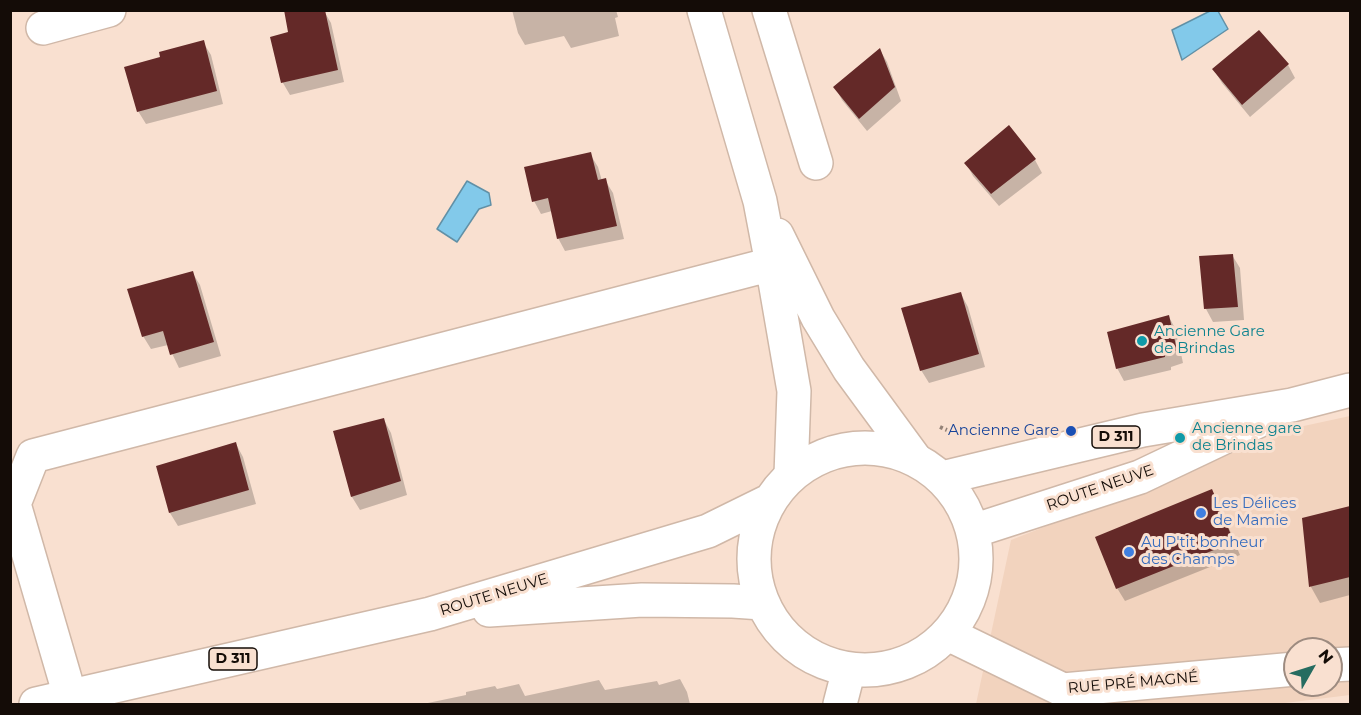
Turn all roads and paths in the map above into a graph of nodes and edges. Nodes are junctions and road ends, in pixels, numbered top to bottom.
1 (109, 10) edge
2 (704, 10) edge
3 (769, 10) edge
4 (43, 28) dead end
5 (816, 163) dead end
6 (760, 201) junction
7 (772, 264) junction
8 (1350, 390) edge
9 (1292, 405) junction
10 (915, 459) junction
11 (791, 474) junction
12 (942, 478) junction
13 (769, 501) junction
14 (973, 531) junction
15 (762, 603) junction
16 (430, 614) junction
17 (948, 634) junction
18 (849, 669) junction
19 (1283, 670) edge
20 (50, 702) edge
21 (840, 705) edge

1 - 4 main road
2 - 6 main road
3 - 5 main road
6 - 7 main road
6 - 10 main road
7 - 11 main road
7 - 20 main road
8 - 9 main road, D 311
9 - 12 main road, D 311
9 - 14 main road, ROUTE NEUVE / D 311
10 - 11 main road
10 - 12 main road
11 - 13 main road
12 - 14 main road
13 - 15 main road
13 - 16 main road, ROUTE NEUVE / D 311
14 - 17 main road
15 - 16 main road, ROUTE NEUVE / D 311
15 - 18 main road
16 - 20 main road, D 311
17 - 18 main road
17 - 19 main road, RUE PRÉ MAGNÉ
18 - 21 main road

